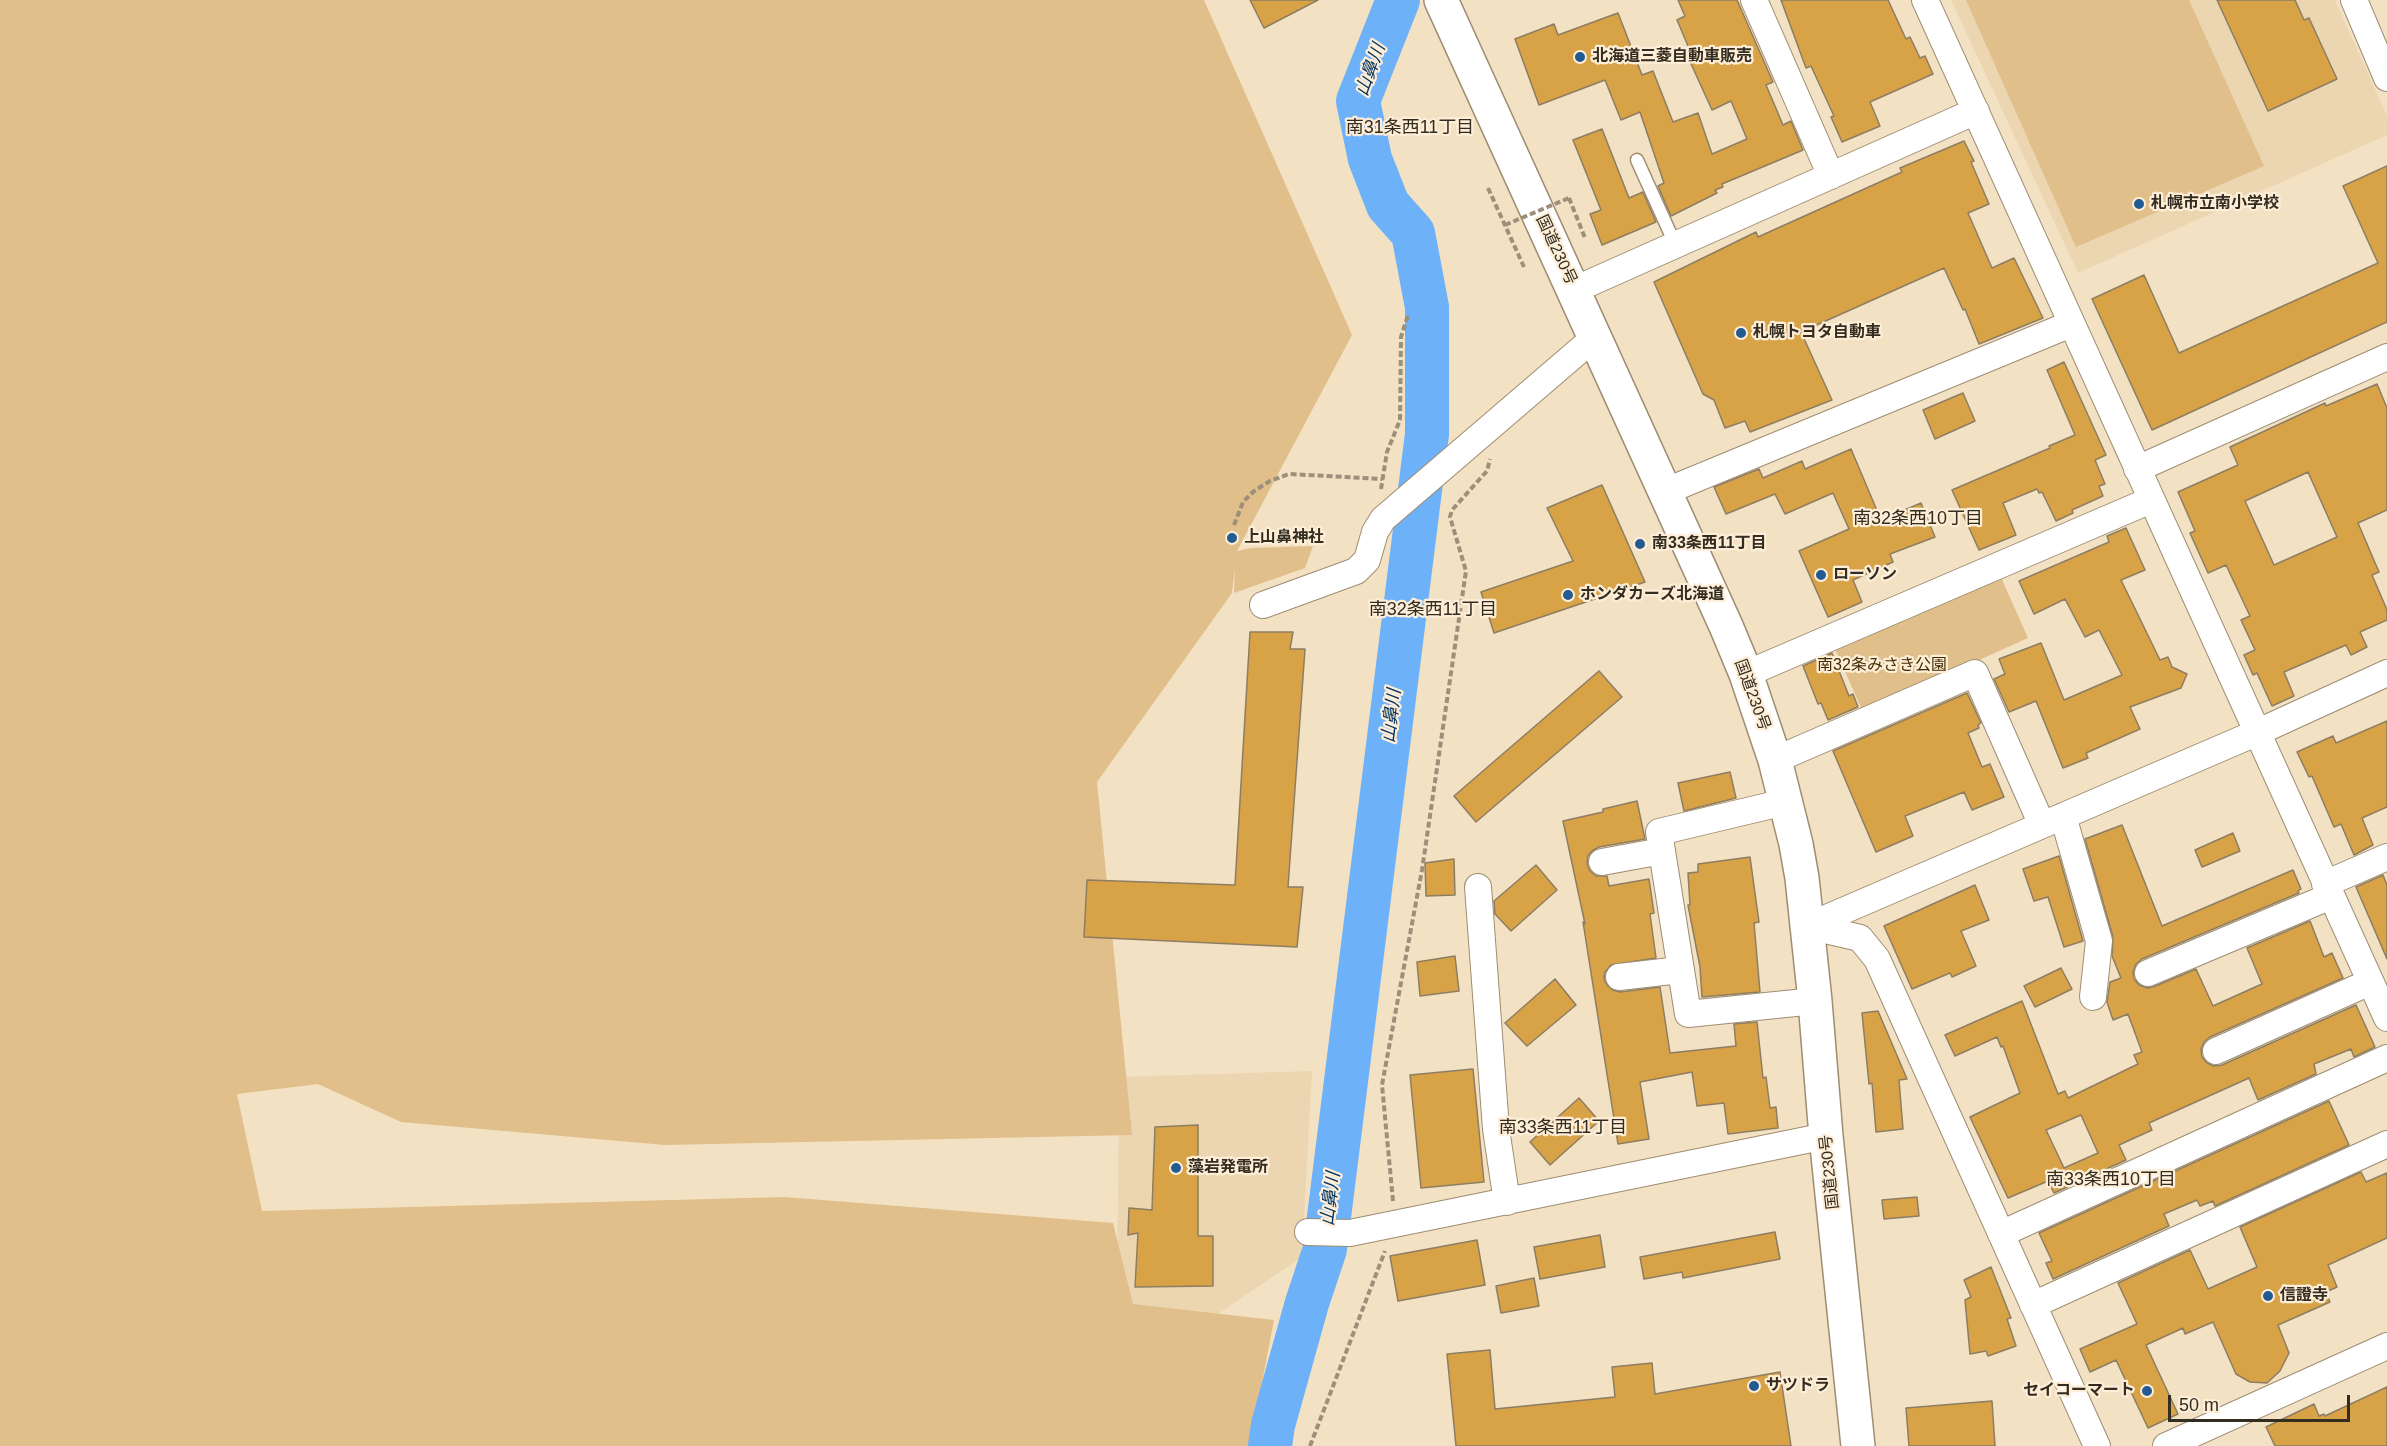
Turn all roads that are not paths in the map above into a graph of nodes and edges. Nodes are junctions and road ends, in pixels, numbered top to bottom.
1 (1441, 0) edge
2 (1754, 0) edge
3 (1925, 0) edge
4 (2354, 0) edge
5 (2381, 48) edge
6 (2387, 78) edge
7 (1976, 111) junction
8 (1637, 160) dead end
9 (1831, 176) junction
10 (1676, 246) junction
11 (1574, 290) junction
12 (2071, 324) junction
13 (1594, 337) junction
14 (2387, 357) edge
15 (2137, 469) junction
16 (1664, 492) junction
17 (2151, 500) junction
18 (1263, 605) dead end
19 (2387, 673) edge
20 (1746, 674) junction
21 (2256, 733) junction
22 (1775, 760) junction
23 (1785, 802) junction
24 (2052, 821) junction
25 (1662, 851) junction
26 (2387, 856) edge
27 (1602, 862) dead end
28 (1478, 887) dead end
29 (2328, 890) junction
30 (1808, 926) junction
31 (1680, 970) junction
32 (2148, 973) dead end
33 (1619, 977) dead end
34 (2370, 982) junction
35 (2094, 998) dead end
36 (1815, 1001) junction
37 (2387, 1018) edge
38 (2216, 1051) dead end
39 (2387, 1058) edge
40 (1826, 1136) junction
41 (2387, 1144) edge
42 (1507, 1202) junction
43 (1308, 1232) dead end
44 (2001, 1234) junction
45 (2033, 1305) junction
46 (2387, 1346) edge
47 (1858, 1446) edge
48 (2097, 1446) edge
49 (2166, 1446) edge

1 - 11 highway, 国道230号
2 - 9 street
3 - 7 street
4 - 5 street
5 - 6 street
7 - 9 street
7 - 12 street
8 - 10 lane
9 - 10 street
10 - 11 street
11 - 13 highway, 国道230号
12 - 15 street
12 - 16 street
13 - 16 highway, 国道230号
13 - 18 street
14 - 15 street
15 - 17 street
16 - 20 highway, 国道230号
17 - 20 street
17 - 21 street
19 - 21 street
20 - 22 highway, 国道230号
21 - 24 street
21 - 29 street
22 - 23 highway, 国道230号
22 - 24 street
23 - 25 street
23 - 30 highway, 国道230号
24 - 30 street
24 - 35 street
25 - 27 street
25 - 31 street
26 - 29 street
28 - 42 street
29 - 32 street
29 - 34 street
30 - 36 highway, 国道230号
30 - 44 street
31 - 33 street
31 - 36 street
34 - 37 street
34 - 38 street
36 - 40 highway, 国道230号
39 - 44 street
40 - 42 street
40 - 47 highway, 国道230号
41 - 45 street
42 - 43 street
44 - 45 street
45 - 48 street
46 - 49 street

